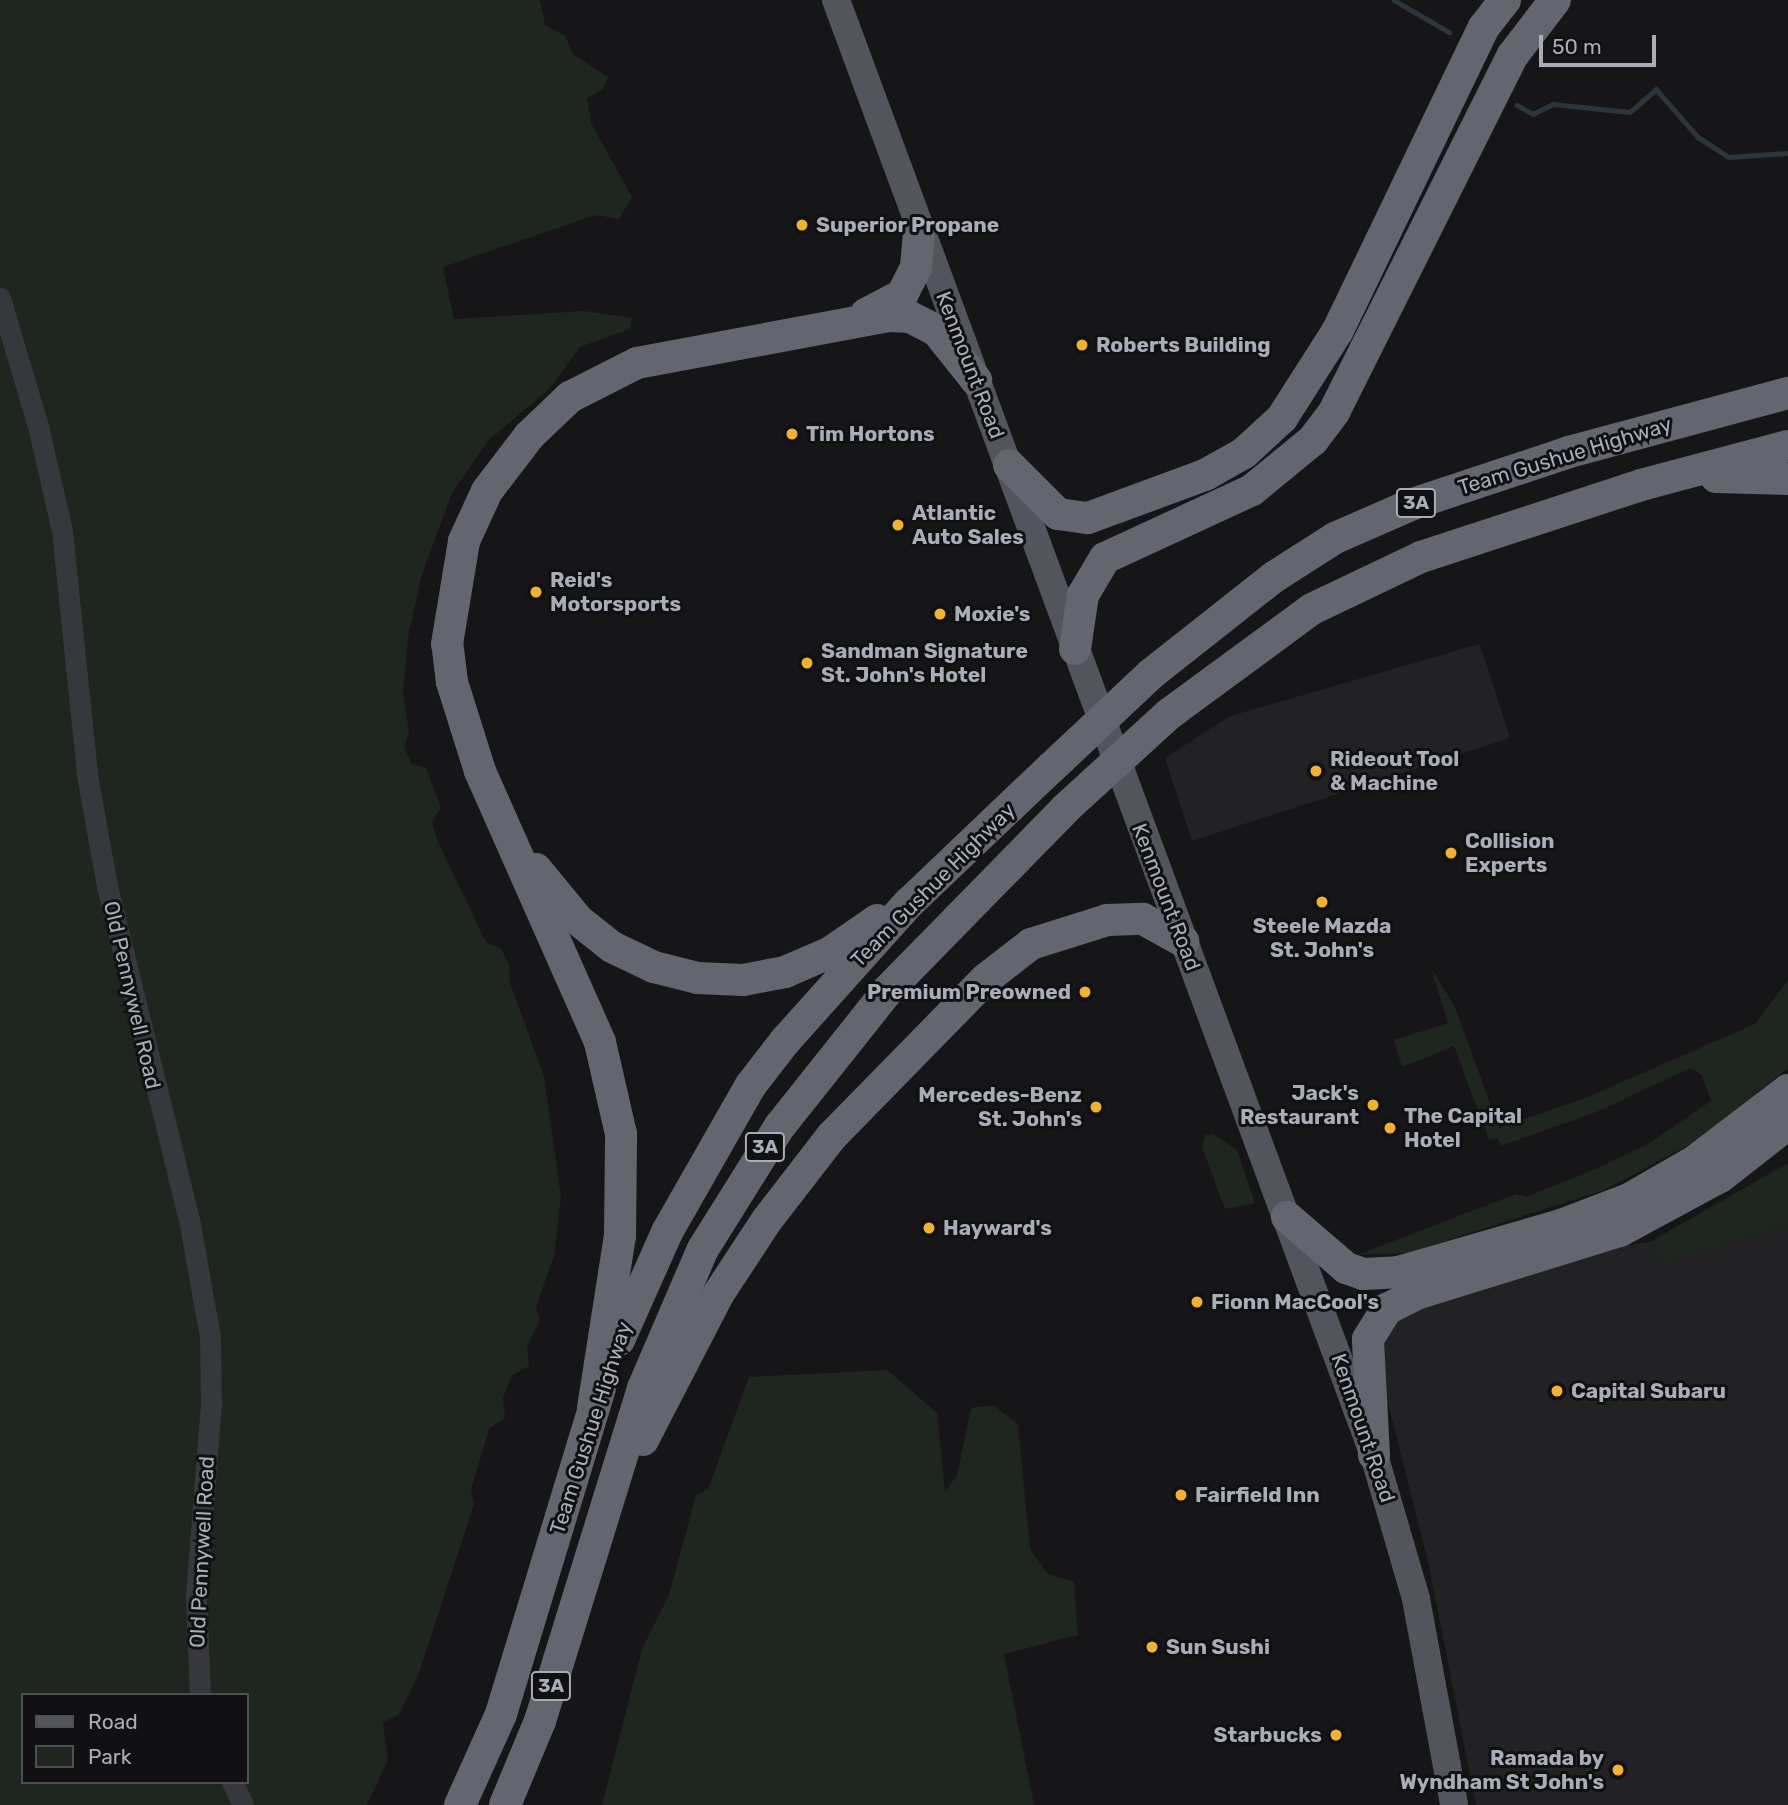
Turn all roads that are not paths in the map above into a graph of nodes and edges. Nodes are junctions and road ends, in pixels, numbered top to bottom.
1 (836, 0) edge
2 (1505, 0) edge
3 (1555, 0) edge
4 (919, 230) junction
5 (0, 298) edge
6 (837, 323) junction
7 (1788, 375) edge
8 (976, 380) junction
9 (1788, 393) edge
10 (1718, 411) junction
11 (1788, 446) edge
12 (1009, 465) junction
13 (1788, 479) edge
14 (1642, 485) junction
15 (1075, 649) junction
16 (494, 802) junction
17 (909, 903) junction
18 (1182, 941) junction
19 (1788, 1090) edge
20 (1788, 1124) edge
21 (1287, 1217) junction
22 (593, 1408) junction
23 (1374, 1455) junction
24 (588, 1563) junction
25 (200, 1693) edge
26 (233, 1784) edge
27 (243, 1805) edge
28 (460, 1805) edge
29 (505, 1805) edge
30 (1454, 1805) edge

1 - 4 main road, Kenmount Road
2 - 12 highway
3 - 15 highway
4 - 6 highway
4 - 8 main road, Kenmount Road
5 - 25 street, Old Pennywell Road
6 - 8 highway
6 - 16 highway
7 - 10 highway
8 - 12 main road, Kenmount Road
9 - 10 highway, Team Gushue Highway / 3A
10 - 17 highway, Team Gushue Highway / 3A, bridge
11 - 14 highway, Team Gushue Highway / 3A
12 - 15 main road, Kenmount Road
13 - 14 highway
14 - 24 highway, Team Gushue Highway / 3A, bridge
15 - 18 main road, Kenmount Road
16 - 17 highway
16 - 22 highway
17 - 22 highway, Team Gushue Highway / 3A
18 - 21 main road, Kenmount Road
18 - 24 highway
19 - 21 highway
20 - 23 highway
21 - 23 main road, Kenmount Road
22 - 28 highway, Team Gushue Highway / 3A
23 - 30 main road, Kenmount Road
24 - 29 highway, Team Gushue Highway / 3A
26 - 27 street

